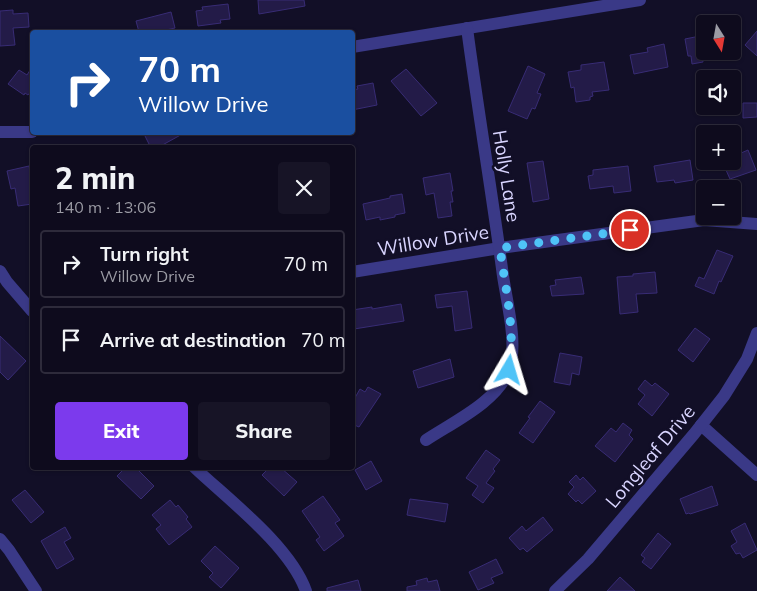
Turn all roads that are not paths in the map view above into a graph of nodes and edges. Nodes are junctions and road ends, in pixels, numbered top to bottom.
1 (640, 0) edge
2 (609, 2) edge
3 (467, 28) junction
4 (355, 47) edge
5 (0, 132) edge
6 (30, 132) edge
7 (757, 224) edge
8 (500, 248) junction
9 (0, 271) edge
10 (355, 272) edge
11 (30, 309) edge
12 (757, 333) edge
13 (701, 425) junction
14 (426, 440) dead end
15 (197, 470) edge
16 (757, 475) edge
17 (0, 539) edge
18 (36, 591) edge
19 (306, 591) edge
20 (555, 591) edge

1 - 2 street
2 - 3 street
3 - 4 street
3 - 8 street, Holly Lane
5 - 6 street
7 - 8 street, Willow Drive
8 - 10 street, Willow Drive
8 - 14 street, Holly Lane
9 - 11 street
12 - 13 street, Longleaf Drive
13 - 16 street
13 - 20 street, Longleaf Drive
15 - 19 street
17 - 18 street

